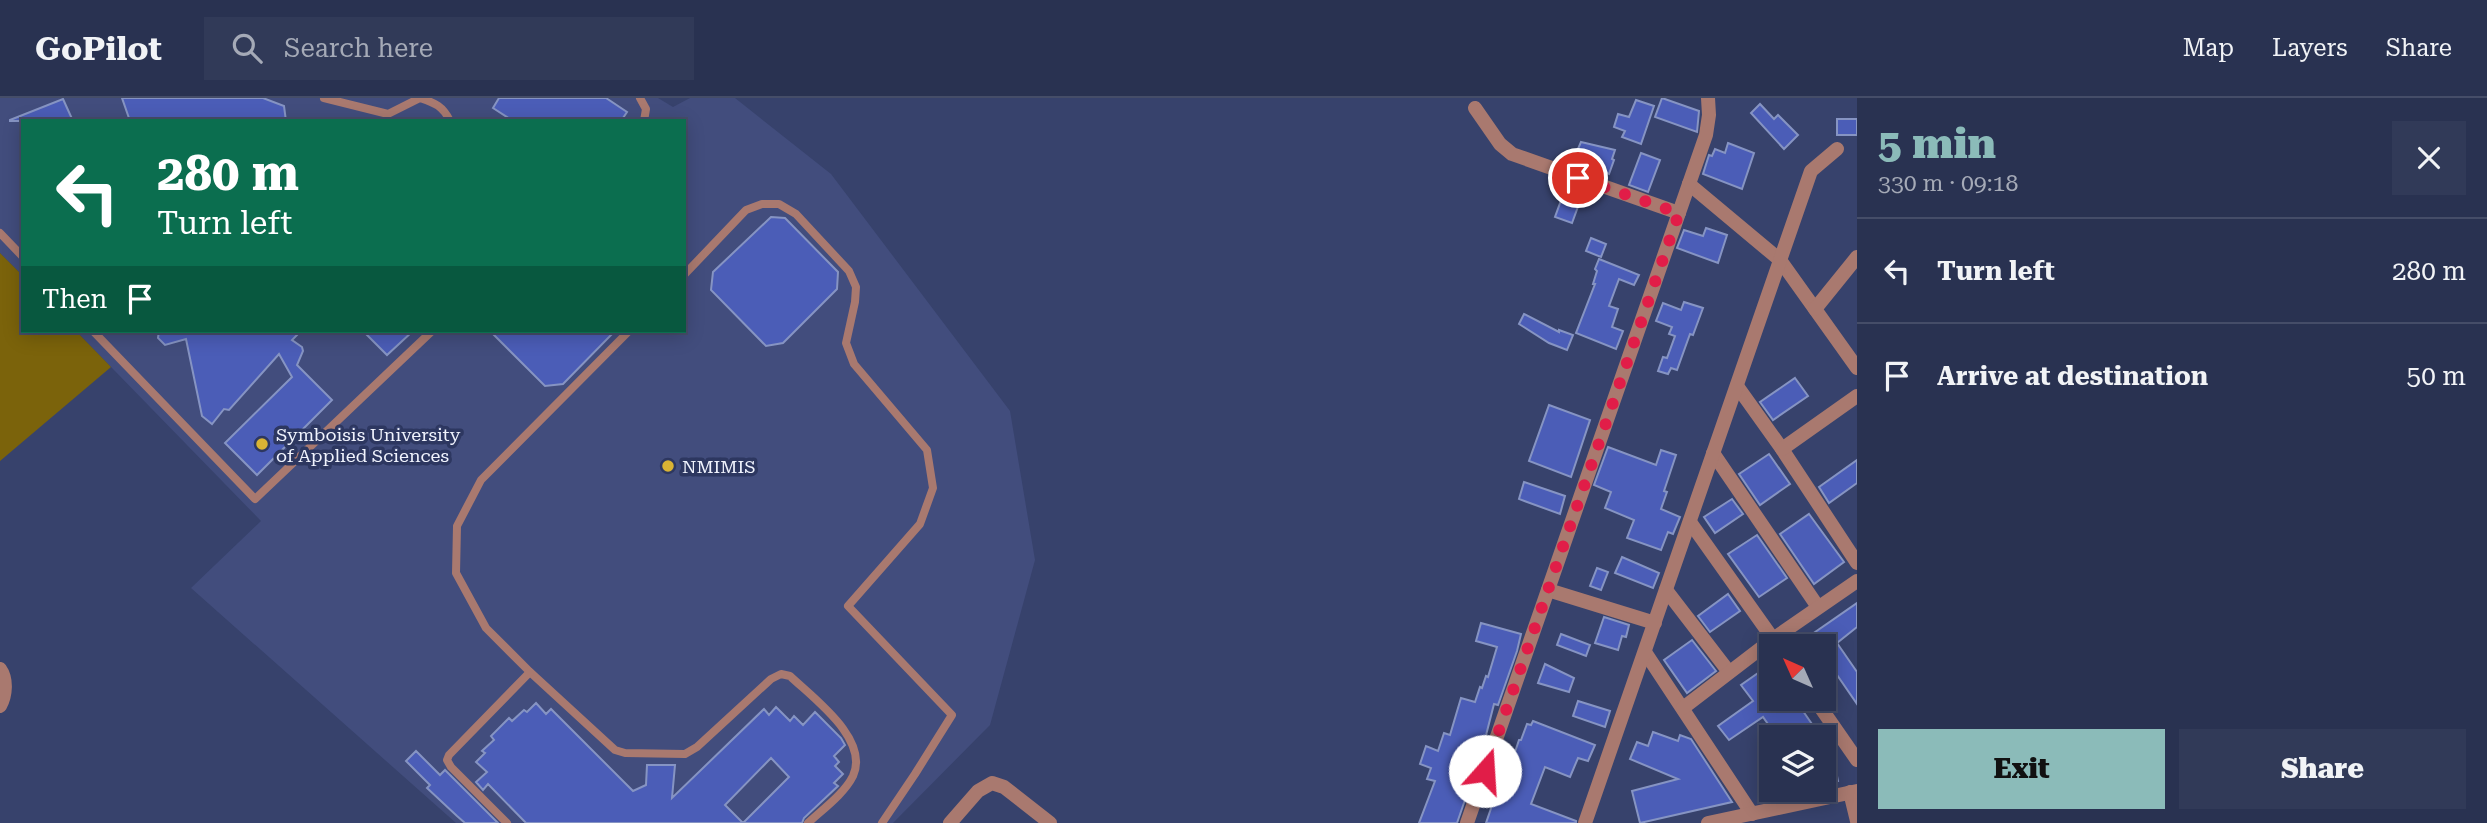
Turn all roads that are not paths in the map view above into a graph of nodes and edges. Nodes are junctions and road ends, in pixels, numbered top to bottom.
1 (324, 98) edge
2 (640, 98) edge
3 (1708, 98) edge
4 (1475, 108) dead end
5 (449, 119) edge
6 (645, 119) edge
7 (1837, 149) dead end
8 (1689, 184) junction
9 (1679, 213) junction
10 (0, 233) edge
11 (21, 255) edge
12 (1857, 257) edge
13 (1780, 260) junction
14 (686, 273) edge
15 (1815, 309) junction
16 (95, 333) edge
17 (430, 333) edge
18 (627, 333) edge
19 (1857, 368) edge
20 (1737, 386) junction
21 (1857, 396) edge
22 (1782, 449) junction
23 (1713, 453) junction
24 (1690, 522) junction
25 (1857, 563) edge
26 (1857, 581) edge
27 (1548, 590) junction
28 (1666, 590) junction
29 (1818, 607) junction
30 (1654, 624) junction
31 (1769, 634) edge
32 (1785, 634) edge
33 (1645, 652) junction
34 (1759, 653) edge
35 (0, 669) edge
36 (530, 672) junction
37 (1729, 673) junction
38 (0, 706) edge
39 (1683, 708) junction
40 (1823, 711) edge
41 (1857, 760) edge
42 (1854, 792) edge
43 (1761, 816) edge
44 (1857, 821) edge
45 (507, 823) edge
46 (808, 823) edge
47 (882, 823) edge
48 (950, 823) edge
49 (1050, 823) edge
50 (1467, 823) edge
51 (1584, 823) edge
52 (1707, 823) edge

1 - 5 lane
2 - 6 lane
3 - 8 street
4 - 9 street
7 - 13 street
8 - 9 street
8 - 13 street
9 - 27 street
10 - 11 lane
12 - 15 street
13 - 15 street
13 - 20 street
14 - 47 lane
15 - 19 street
16 - 17 lane
18 - 36 lane
20 - 22 street
20 - 23 street
21 - 22 street
22 - 25 street
23 - 24 street
23 - 29 street
24 - 28 street
24 - 31 street
26 - 29 street
27 - 30 street
27 - 50 street
28 - 30 street
28 - 37 street
29 - 32 street
30 - 33 street
33 - 39 street
33 - 51 street
34 - 37 street
35 - 38 street
36 - 45 lane
36 - 46 lane
37 - 39 street
39 - 43 street
40 - 41 street
42 - 43 street
42 - 44 street
43 - 52 street
48 - 49 street

